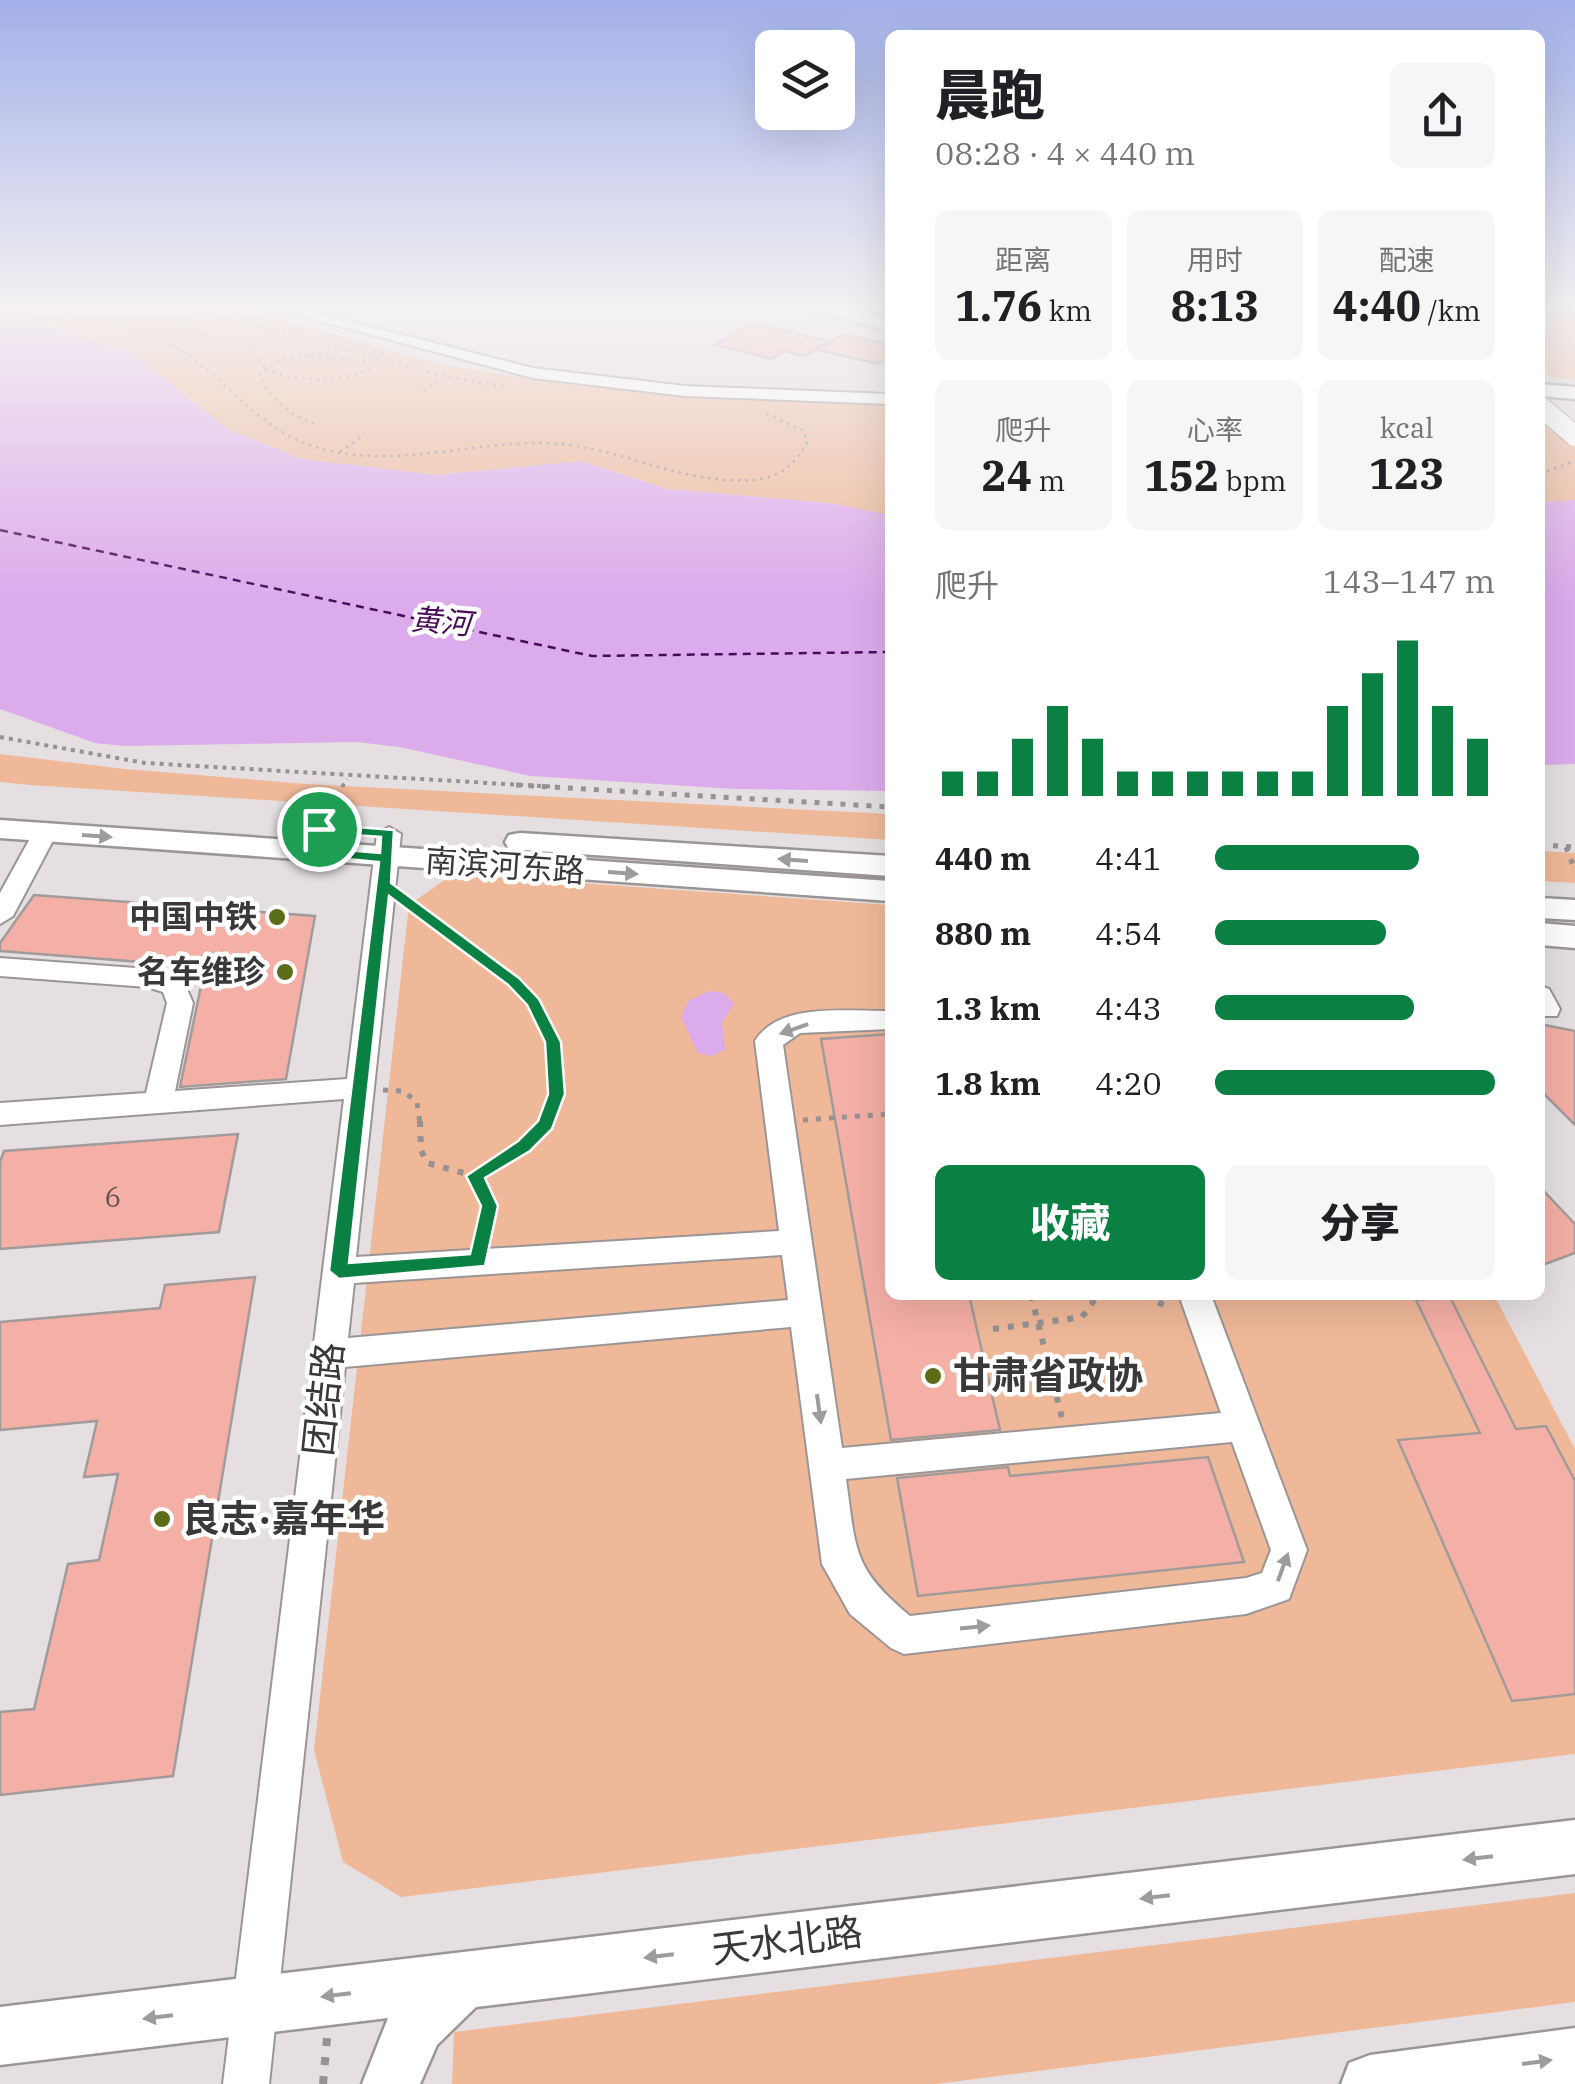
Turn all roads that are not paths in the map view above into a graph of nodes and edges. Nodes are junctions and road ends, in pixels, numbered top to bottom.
1 (1545, 410) edge
2 (1575, 436) edge
3 (0, 807) edge
4 (0, 829) edge
5 (45, 832) junction
6 (315, 840) junction
7 (386, 858) junction
8 (885, 866) edge
9 (885, 891) edge
10 (1545, 908) edge
11 (1575, 910) edge
12 (0, 916) edge
13 (1545, 934) edge
14 (1575, 937) edge
15 (0, 967) edge
16 (885, 1020) edge
17 (360, 1088) junction
18 (158, 1102) junction
19 (0, 1114) edge
20 (796, 1242) junction
21 (339, 1271) junction
22 (1185, 1303) edge
23 (806, 1312) junction
24 (330, 1354) junction
25 (1243, 1426) junction
26 (827, 1465) junction
27 (1575, 1847) edge
28 (469, 1979) junction
29 (255, 2005) junction
30 (0, 2036) edge
31 (1575, 2057) edge
32 (246, 2084) edge
33 (391, 2084) edge
34 (1370, 2084) edge

1 - 2 main road, bridge
3 - 6 main road, 南滨河东路
4 - 5 main road, 南滨河东路
5 -> 6 main road, 南滨河东路
5 - 12 street
6 - 7 main road, 南滨河东路
8 -> 7 main road, 南滨河东路
7 -> 9 main road, 南滨河东路
7 - 17 street, 团结路
10 - 11 main road
13 - 14 main road
15 - 18 street
16 -> 20 street
17 - 18 street
17 - 21 street, 团结路
18 - 19 street
20 - 21 street
20 - 23 street
21 - 24 street, 团结路
22 - 25 street
23 - 24 street
23 -> 26 street
24 - 29 street, 团结路
25 - 26 street
26 -> 25 street
27 -> 28 main road, 天水北路
28 -> 29 main road, 天水北路
28 - 33 main road
29 -> 30 main road, 天水北路
29 - 32 street, 团结路
34 -> 31 main road

